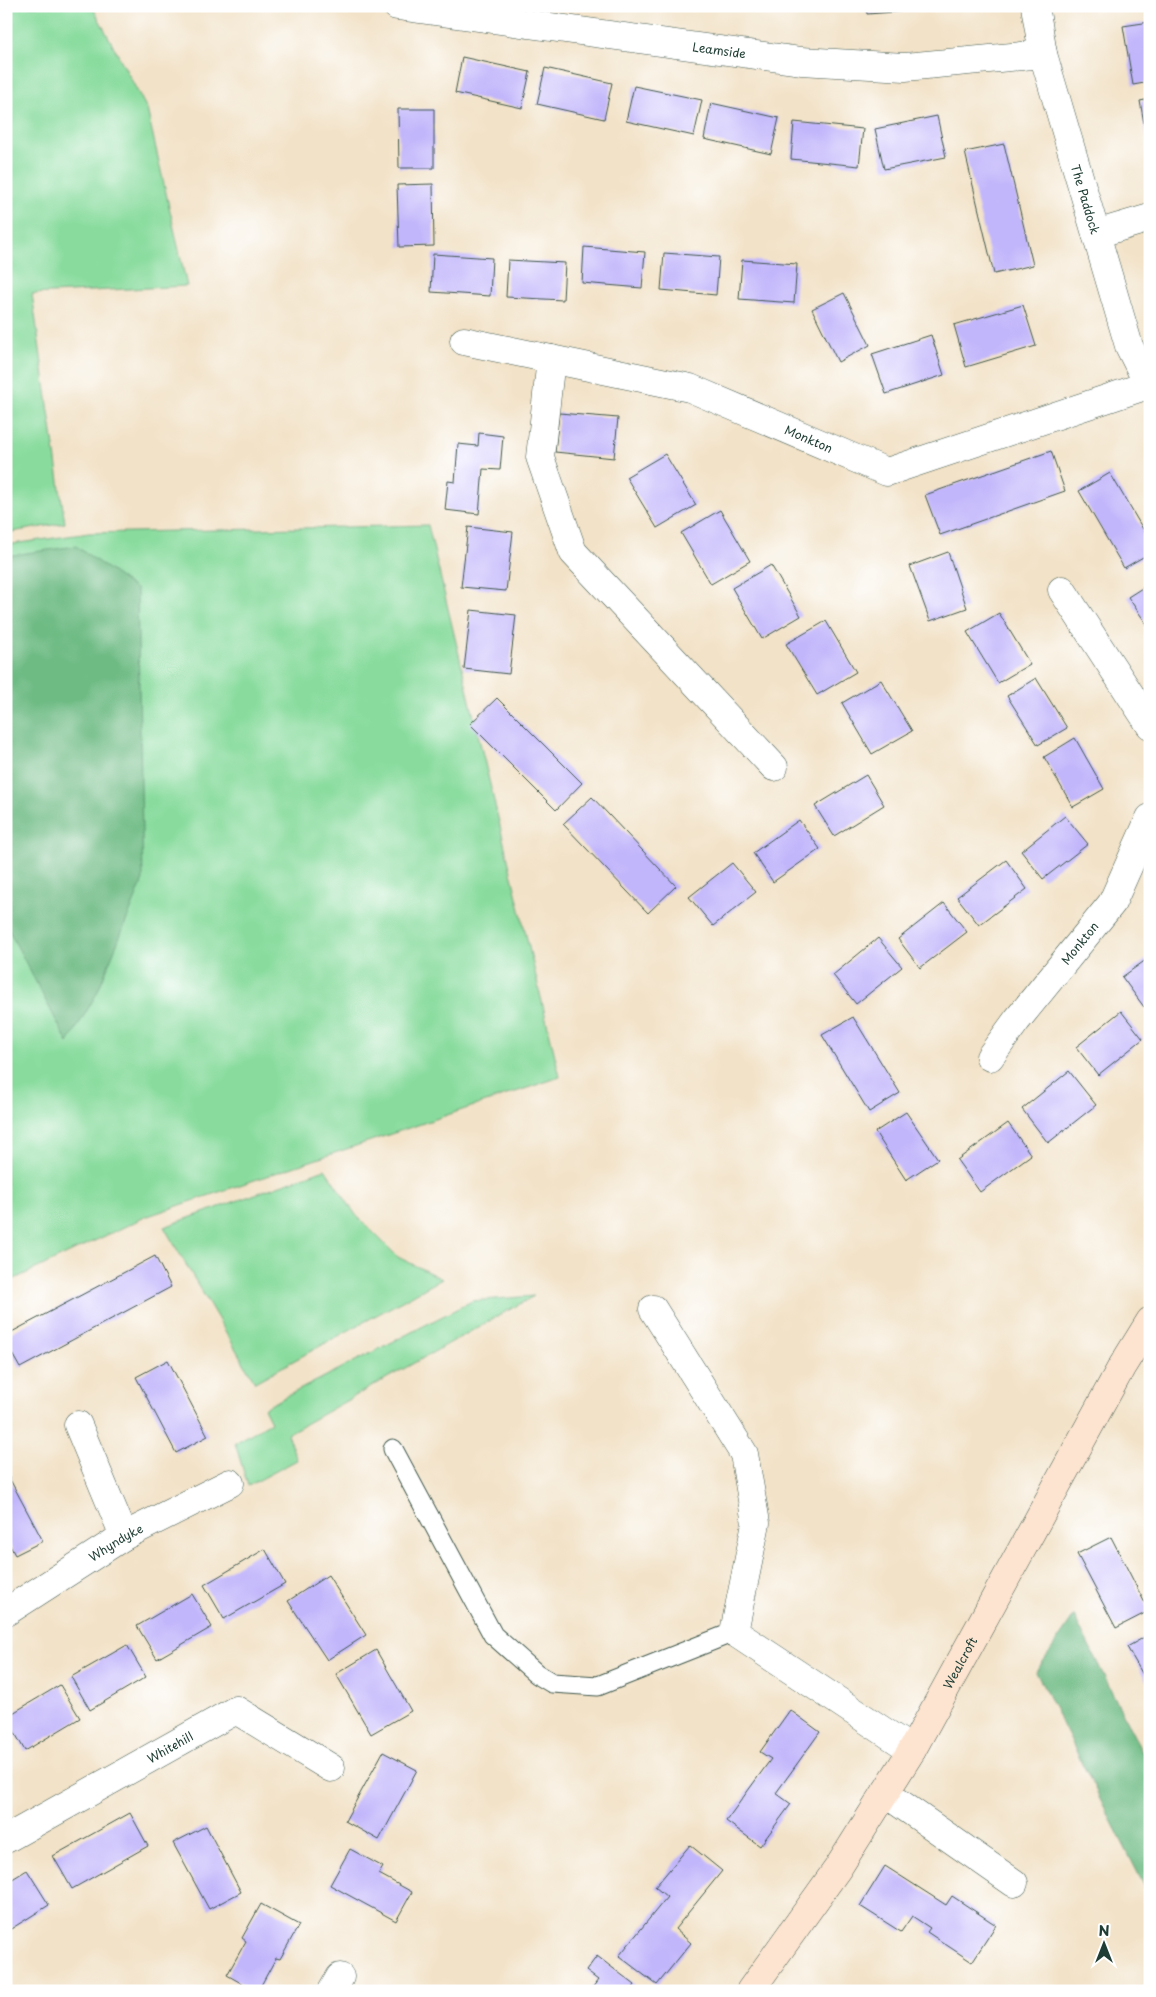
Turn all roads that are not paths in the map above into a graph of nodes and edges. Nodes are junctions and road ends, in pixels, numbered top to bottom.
1 (397, 6) edge
2 (1035, 6) edge
3 (1043, 54) junction
4 (1150, 218) edge
5 (1096, 234) junction
6 (464, 341) dead end
7 (552, 360) junction
8 (1149, 387) edge
9 (1062, 590) dead end
10 (1150, 725) edge
11 (774, 766) dead end
12 (1150, 818) edge
13 (990, 1057) dead end
14 (653, 1309) dead end
15 (1150, 1321) edge
16 (78, 1425) dead end
17 (393, 1448) dead end
18 (230, 1483) dead end
19 (124, 1536) junction
20 (6, 1612) edge
21 (734, 1632) junction
22 (912, 1750) junction
23 (331, 1768) dead end
24 (885, 1793) junction
25 (6, 1839) edge
26 (1014, 1883) dead end
27 (750, 1991) edge

1 - 3 street, Leamside
2 - 3 street, The Paddock
3 - 5 street, The Paddock
4 - 5 street
5 - 8 street, The Paddock
6 - 7 street, Monkton
7 - 8 street, Monkton
7 - 11 street
9 - 10 street
12 - 13 street, Monkton
14 - 21 street
15 - 22 street, Wealcroft
16 - 19 street
17 - 21 lane
18 - 19 street, Whyndyke
19 - 20 street, Whyndyke
21 - 22 street
22 - 24 street, Wealcroft
23 - 25 street, Whitehill
24 - 26 street
24 - 27 street, Wealcroft

